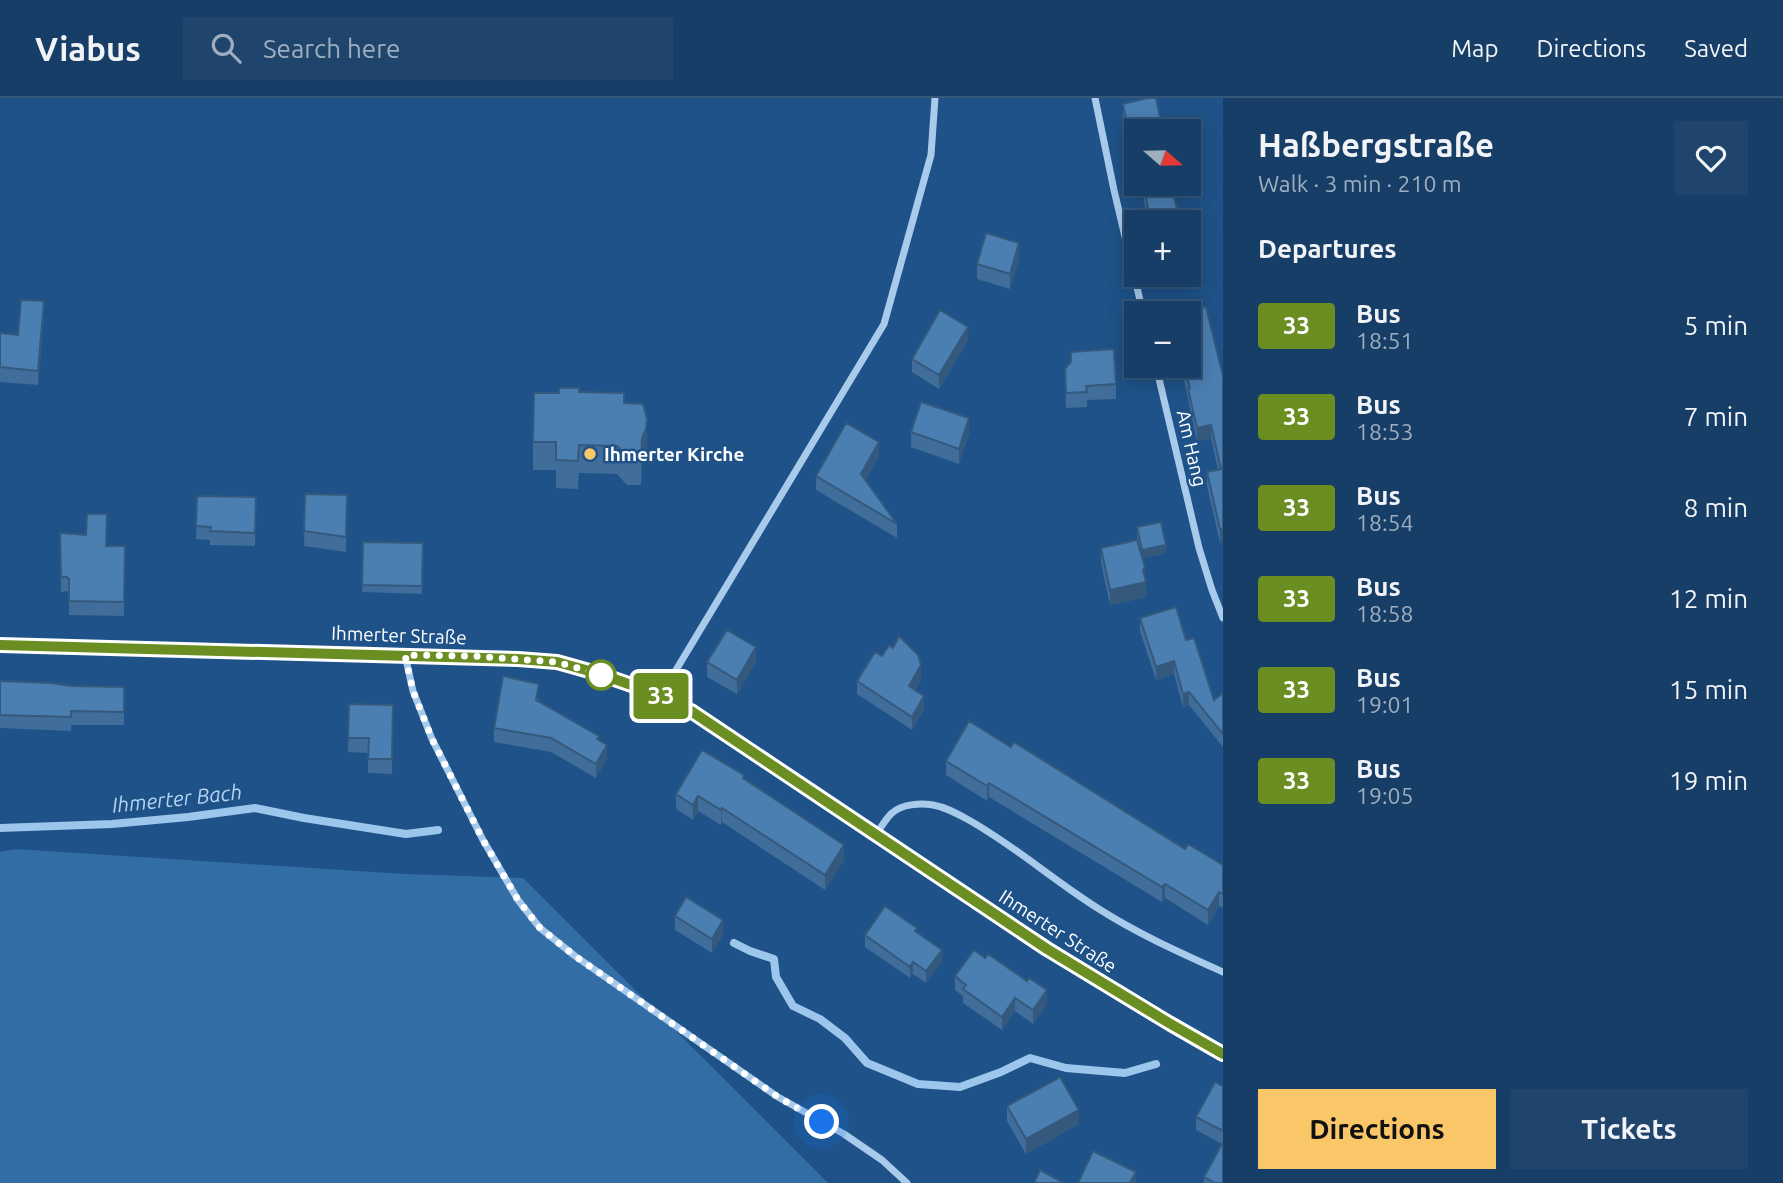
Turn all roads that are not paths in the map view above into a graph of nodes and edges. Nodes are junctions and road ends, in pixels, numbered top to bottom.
1 (935, 98) edge
2 (1096, 98) edge
3 (1140, 301) edge
4 (1159, 378) edge
5 (1223, 618) edge
6 (0, 645) edge
7 (405, 655) junction
8 (660, 695) junction
9 (876, 834) junction
10 (1223, 972) edge
11 (1223, 1054) edge
12 (907, 1183) edge

1 - 8 street
2 - 3 street
4 - 5 street, Am Hang
6 - 7 main road, Ihmerter Straße
7 - 8 main road, Ihmerter Straße
7 - 12 street
8 - 9 main road, Ihmerter Straße
9 - 10 street
9 - 11 main road, Ihmerter Straße

